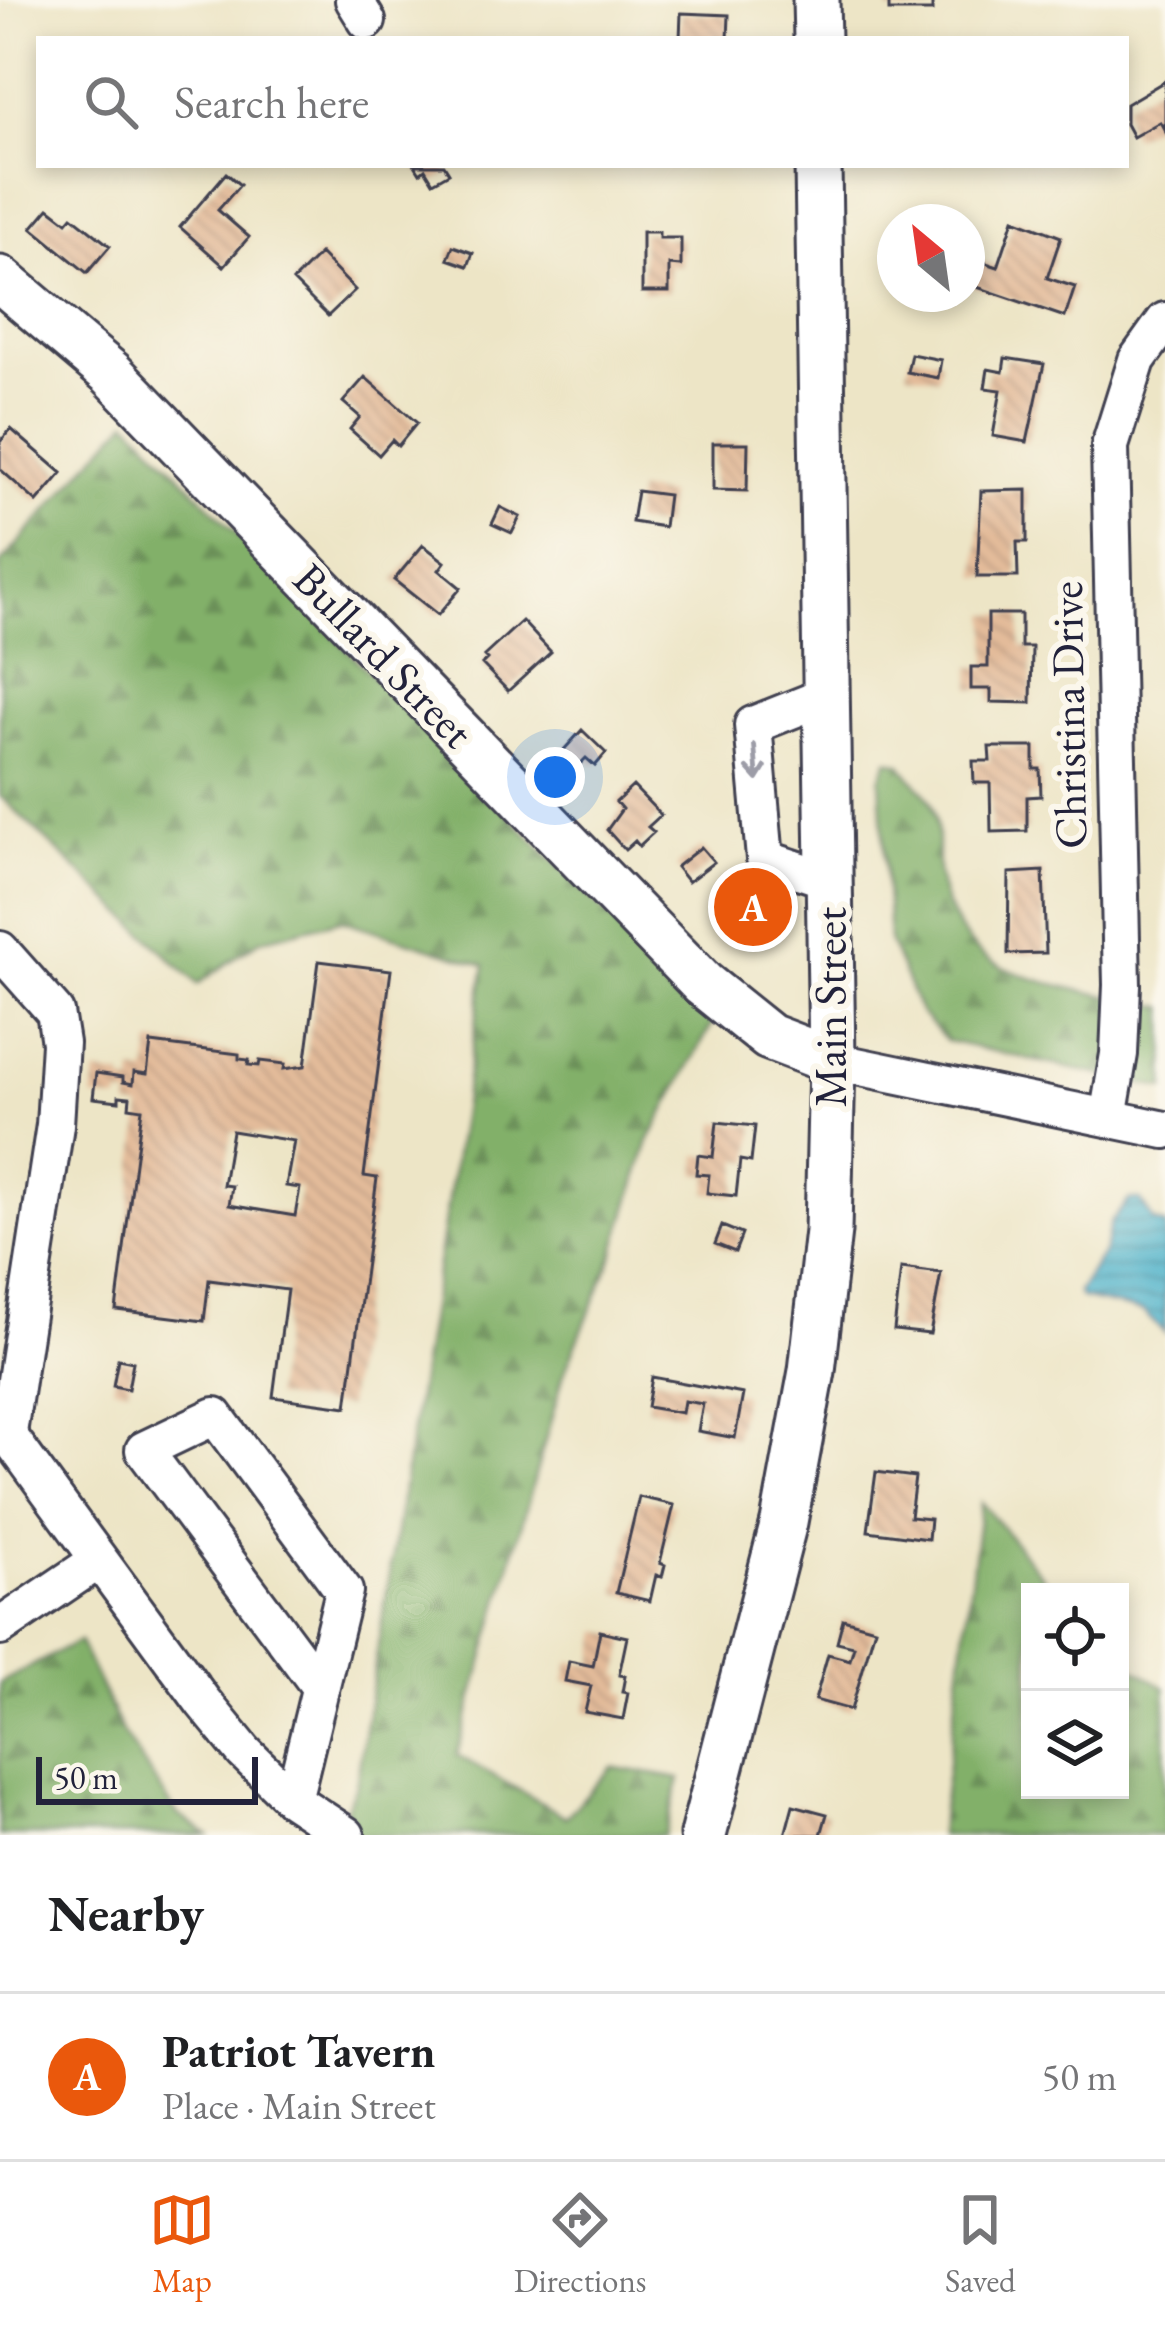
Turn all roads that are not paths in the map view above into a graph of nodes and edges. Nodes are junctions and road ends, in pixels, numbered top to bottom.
1 (816, 0) edge
2 (817, 36) edge
3 (818, 168) edge
4 (0, 279) edge
5 (1165, 321) edge
6 (826, 696) junction
7 (829, 880) junction
8 (0, 950) edge
9 (832, 1061) junction
10 (1108, 1118) junction
11 (1165, 1130) edge
12 (4, 1429) edge
13 (99, 1560) junction
14 (0, 1628) edge
15 (320, 1687) junction
16 (293, 1800) junction
17 (346, 1835) edge
18 (703, 1835) edge

1 - 2 main road
3 - 6 main road, Main Street
4 - 9 main road, Bullard Street
5 - 10 street, Christina Drive
6 - 7 main road, Main Street
6 -> 7 street
7 - 9 main road, Main Street
8 - 12 street
9 - 10 street
9 - 18 main road, Main Street
10 - 11 street
12 - 13 street
13 - 14 street
13 - 16 street
15 - 15 street
15 - 16 street
16 - 17 street

